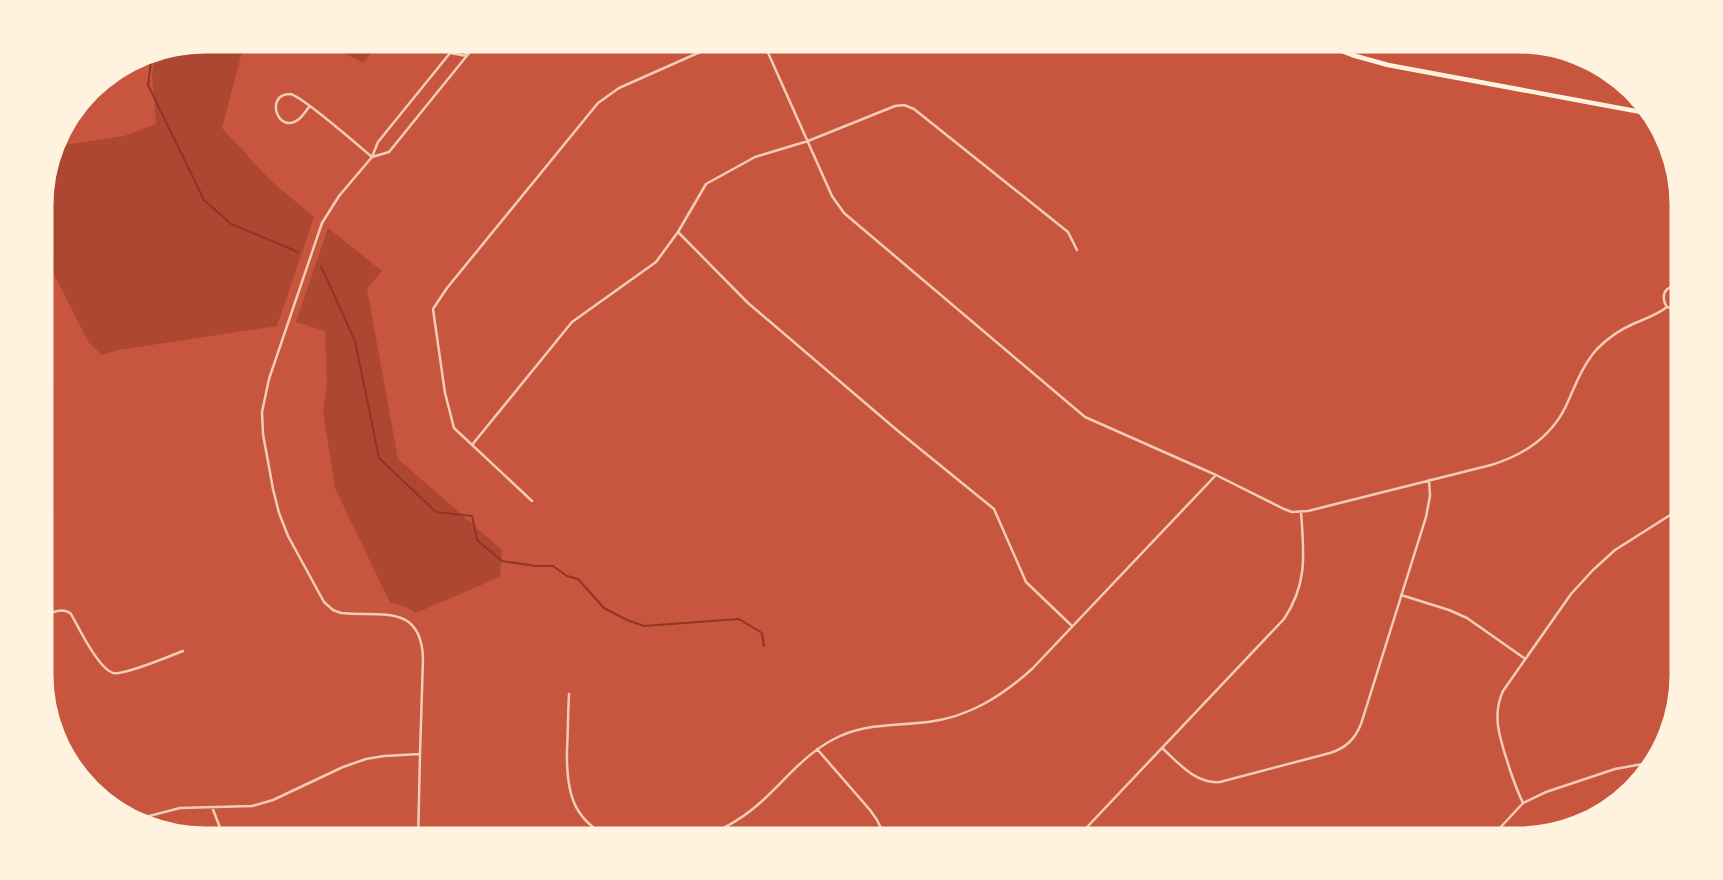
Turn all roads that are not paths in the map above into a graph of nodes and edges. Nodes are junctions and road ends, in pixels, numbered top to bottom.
1 (445, 49) edge
2 (453, 49) edge
3 (463, 49) edge
4 (473, 49) edge
5 (707, 49) edge
6 (766, 49) edge
7 (1337, 49) edge
8 (450, 53) junction
9 (467, 56) junction
10 (310, 106) junction
11 (1643, 112) edge
12 (808, 141) junction
13 (372, 157) junction
14 (678, 232) junction
15 (1077, 250) dead end
16 (1674, 286) edge
17 (1667, 307) junction
18 (1674, 309) edge
19 (472, 445) junction
20 (1216, 475) junction
21 (1429, 480) junction
22 (531, 501) dead end
23 (1301, 512) junction
24 (1674, 513) edge
25 (1401, 595) junction
26 (49, 614) edge
27 (1073, 626) junction
28 (183, 651) dead end
29 (1525, 659) junction
30 (569, 694) dead end
31 (1162, 748) junction
32 (817, 749) junction
33 (420, 754) junction
34 (1646, 763) edge
35 (1523, 803) junction
36 (212, 807) junction
37 (141, 817) edge
38 (221, 831) edge
39 (418, 831) edge
40 (598, 831) edge
41 (717, 831) edge
42 (882, 831) edge
43 (1083, 831) edge
44 (1497, 831) edge

1 - 8 street
2 - 8 street
3 - 9 street
4 - 9 street
5 - 19 street
6 - 12 street
7 - 11 main road
8 - 9 street
8 - 13 street
9 - 13 street
10 - 10 street
10 - 13 street
12 - 14 street
12 - 15 street
12 - 20 street
13 - 33 street
14 - 19 street
14 - 27 street
16 - 17 street
17 - 18 street
17 - 21 street
19 - 22 street
20 - 23 street
20 - 27 street
21 - 23 street
21 - 25 street
23 - 31 street
24 - 29 street
25 - 29 street
25 - 31 street
26 - 28 street
27 - 32 street
29 - 35 street
30 - 40 street
31 - 43 street
32 - 41 street
32 - 42 street
33 - 36 street
33 - 39 street
34 - 35 street
35 - 44 street
36 - 37 street
36 - 38 street

